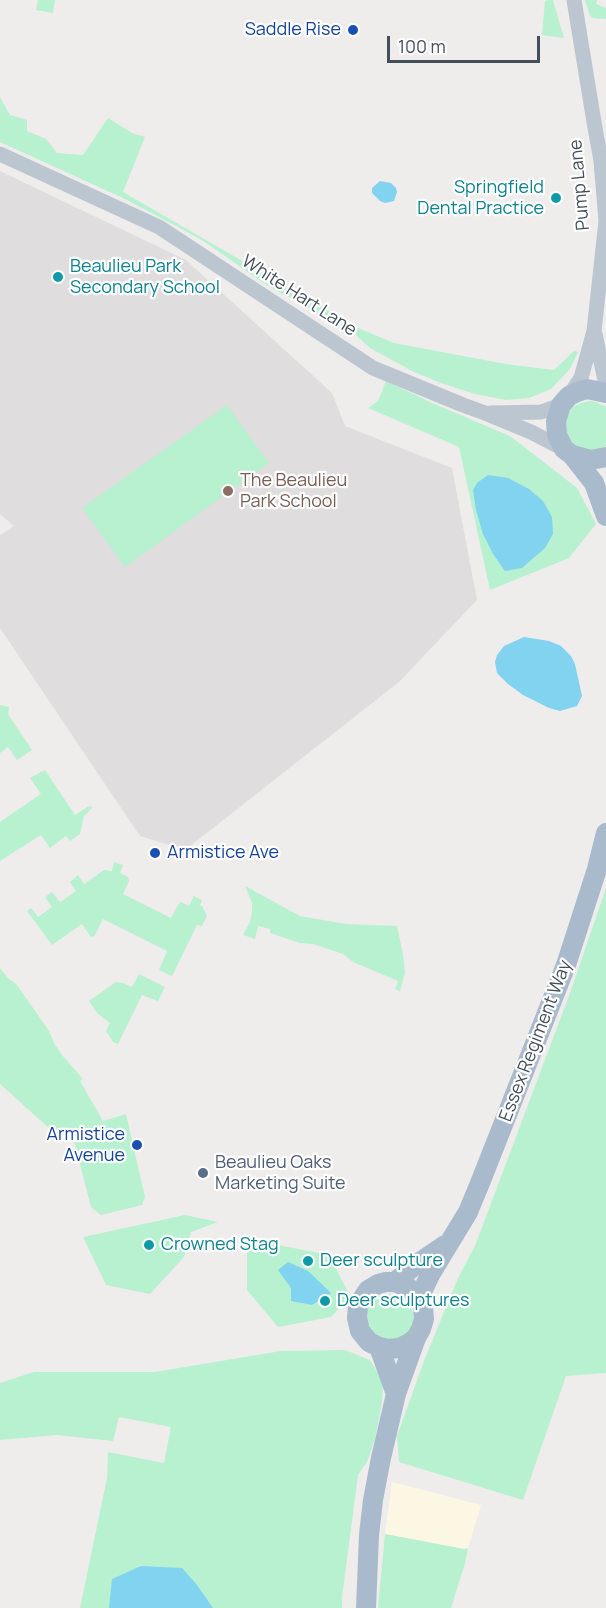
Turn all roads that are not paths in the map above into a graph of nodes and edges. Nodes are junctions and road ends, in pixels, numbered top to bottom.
1 (574, 0) edge
2 (0, 154) edge
3 (594, 331) junction
4 (606, 385) edge
5 (606, 393) edge
6 (565, 401) junction
7 (485, 413) junction
8 (568, 452) junction
9 (606, 457) edge
10 (606, 516) edge
11 (606, 832) edge
12 (450, 1242) junction
13 (395, 1282) junction
14 (419, 1298) junction
15 (416, 1338) junction
16 (379, 1347) junction
17 (396, 1394) junction
18 (366, 1608) edge

1 - 3 street, Pump Lane
2 - 7 street, White Hart Lane
3 - 4 street, Pump Lane
3 - 6 street, Pump Lane
5 - 6 main road
6 - 7 street, White Hart Lane
6 - 8 main road
7 - 8 street, White Hart Lane
8 - 9 main road
8 - 10 main road
11 - 12 main road, Essex Regiment Way
12 - 13 main road, Essex Regiment Way
12 - 14 main road, Essex Regiment Way
13 - 14 main road
13 - 16 main road, Essex Regiment Way
14 - 15 main road
15 - 16 main road
15 - 17 main road
16 - 17 main road, Essex Regiment Way
17 - 18 main road

